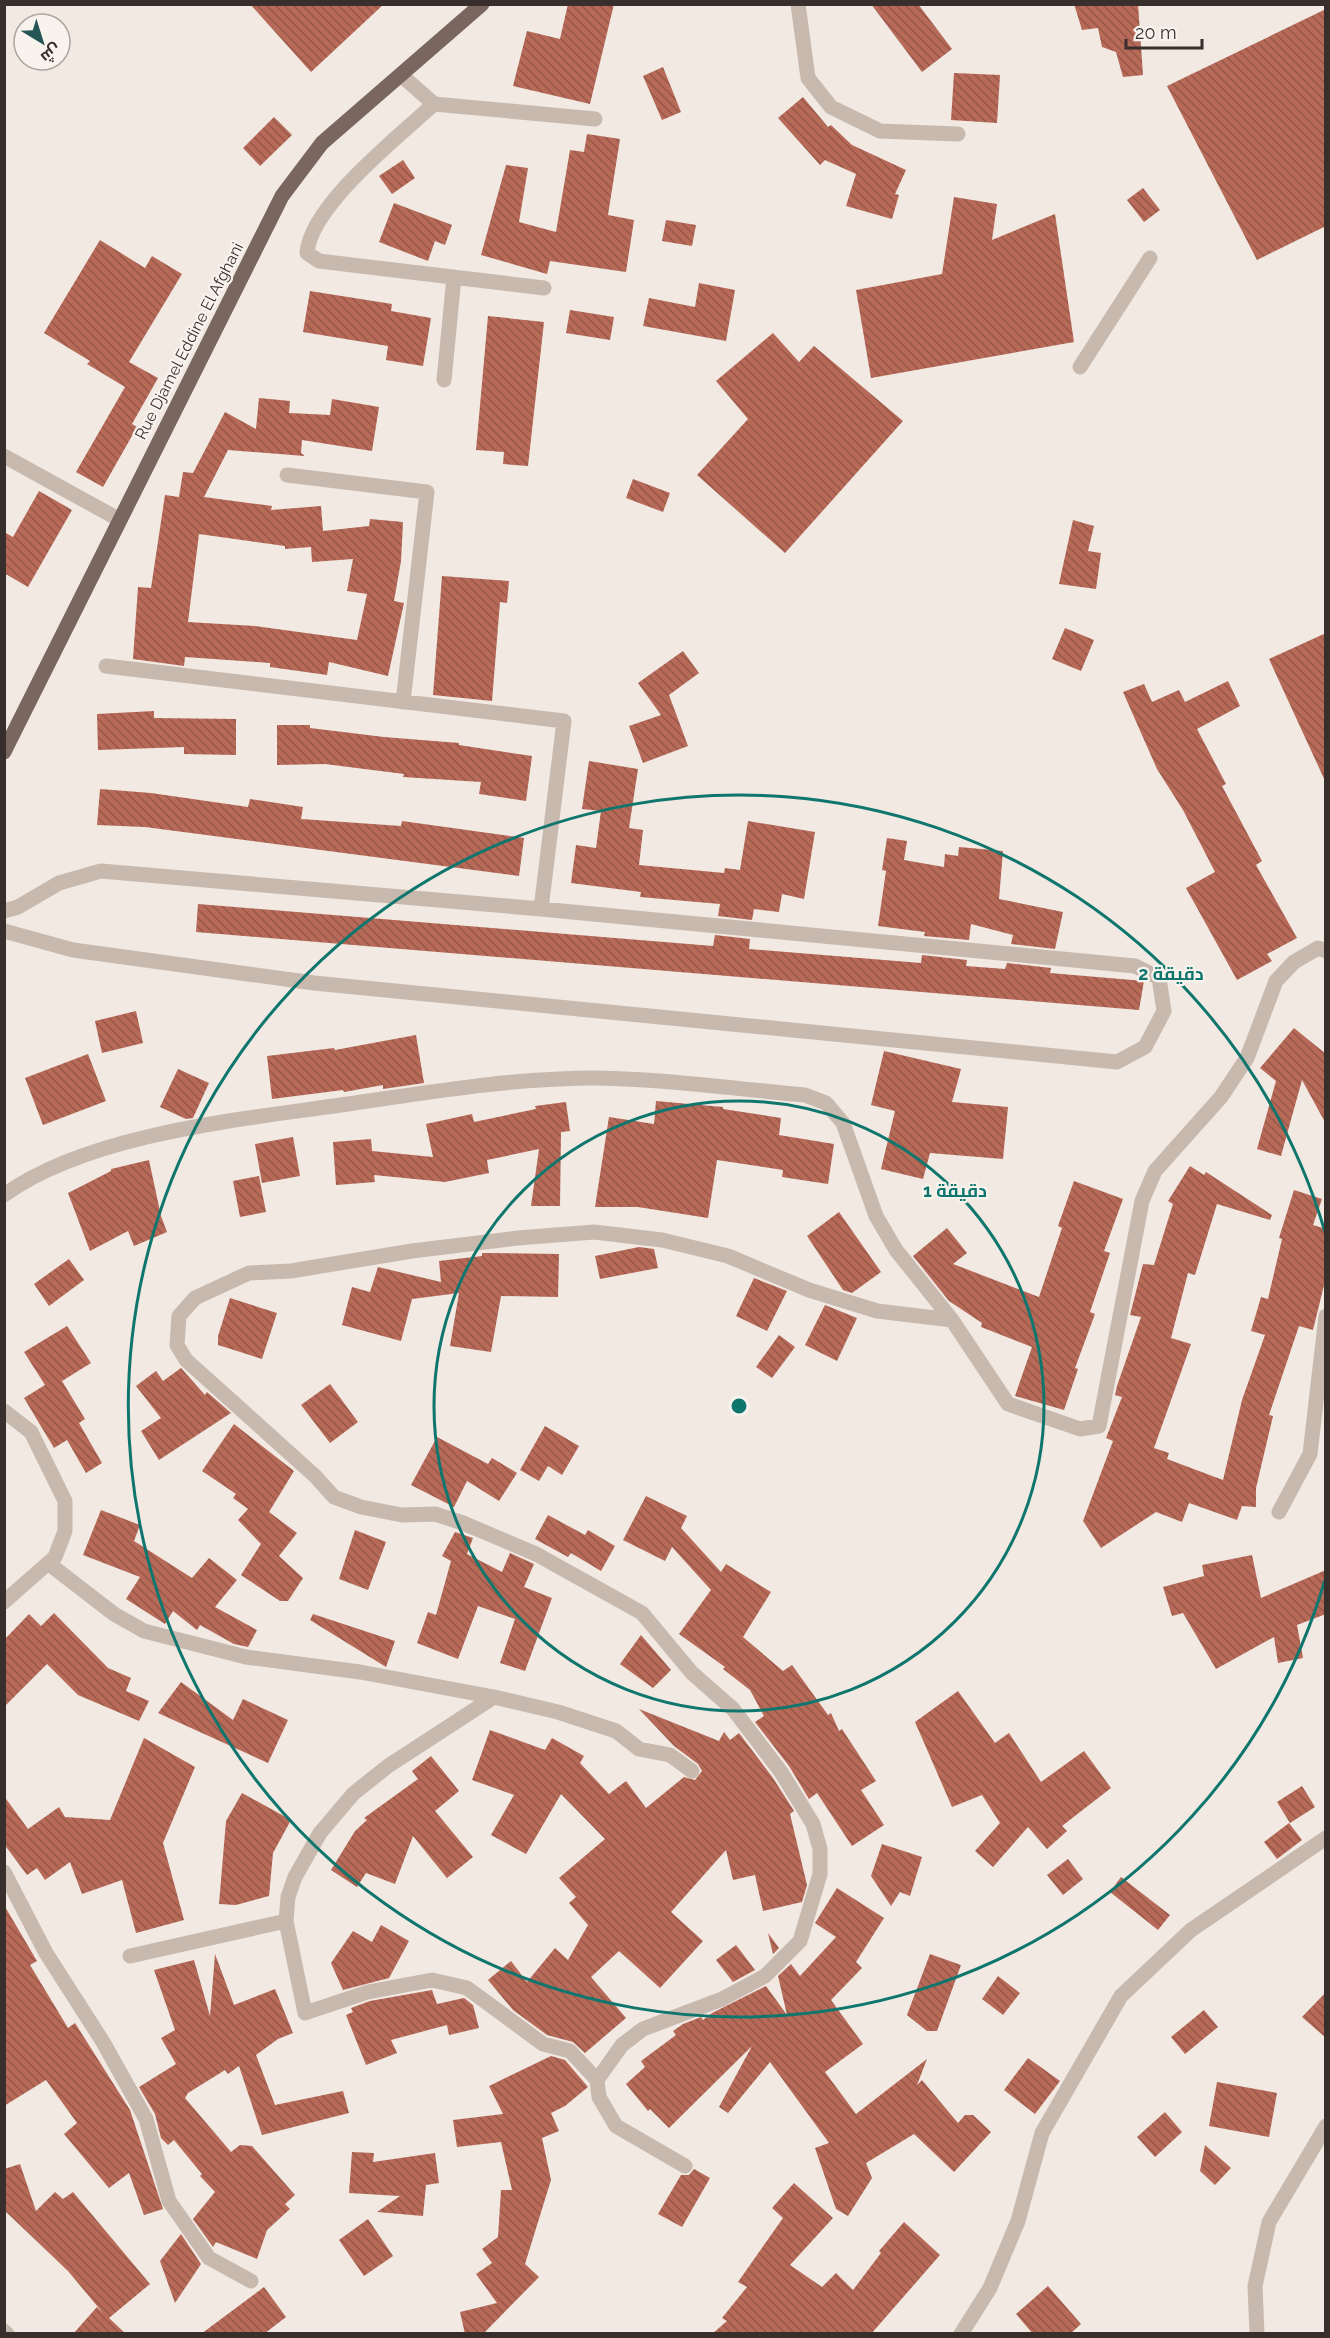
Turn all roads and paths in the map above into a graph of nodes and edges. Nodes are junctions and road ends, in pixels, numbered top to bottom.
1 (482, 4) edge
2 (798, 4) edge
3 (401, 75) junction
4 (434, 104) junction
5 (595, 119) dead end
6 (958, 134) dead end
7 (1150, 258) dead end
8 (454, 277) junction
9 (544, 288) dead end
10 (1080, 367) dead end
11 (444, 380) dead end
12 (4, 456) edge
13 (287, 475) dead end
14 (120, 520) junction
15 (106, 666) dead end
16 (403, 702) junction
17 (4, 752) edge
18 (541, 909) junction
19 (4, 911) edge
20 (4, 931) edge
21 (1326, 951) edge
22 (4, 1194) edge
23 (1326, 1316) edge
24 (952, 1320) junction
25 (4, 1411) edge
26 (1279, 1512) dead end
27 (48, 1563) junction
28 (4, 1602) edge
29 (494, 1697) junction
30 (692, 1771) dead end
31 (1326, 1838) edge
32 (4, 1872) edge
33 (286, 1921) junction
34 (130, 1956) dead end
35 (597, 2080) junction
36 (1326, 2126) edge
37 (685, 2166) dead end
38 (251, 2281) dead end
39 (961, 2334) edge
40 (1257, 2334) edge

1 - 3 main road, Rue Djamel Eddine El Afghani
2 - 6 street
3 - 4 street
3 - 14 main road, Rue Djamel Eddine El Afghani
4 - 5 street
4 - 8 street
7 - 10 street
8 - 9 street
8 - 11 street
12 - 14 street
13 - 16 street
14 - 17 main road, Rue Djamel Eddine El Afghani
15 - 16 street
16 - 18 street
18 - 19 street
18 - 20 street
21 - 24 street
22 - 24 street
23 - 26 street
24 - 35 street
25 - 27 street
27 - 28 street
27 - 29 street
29 - 30 street
29 - 33 street
31 - 39 street
32 - 38 street
33 - 34 street
33 - 35 street
35 - 37 street
36 - 40 street

